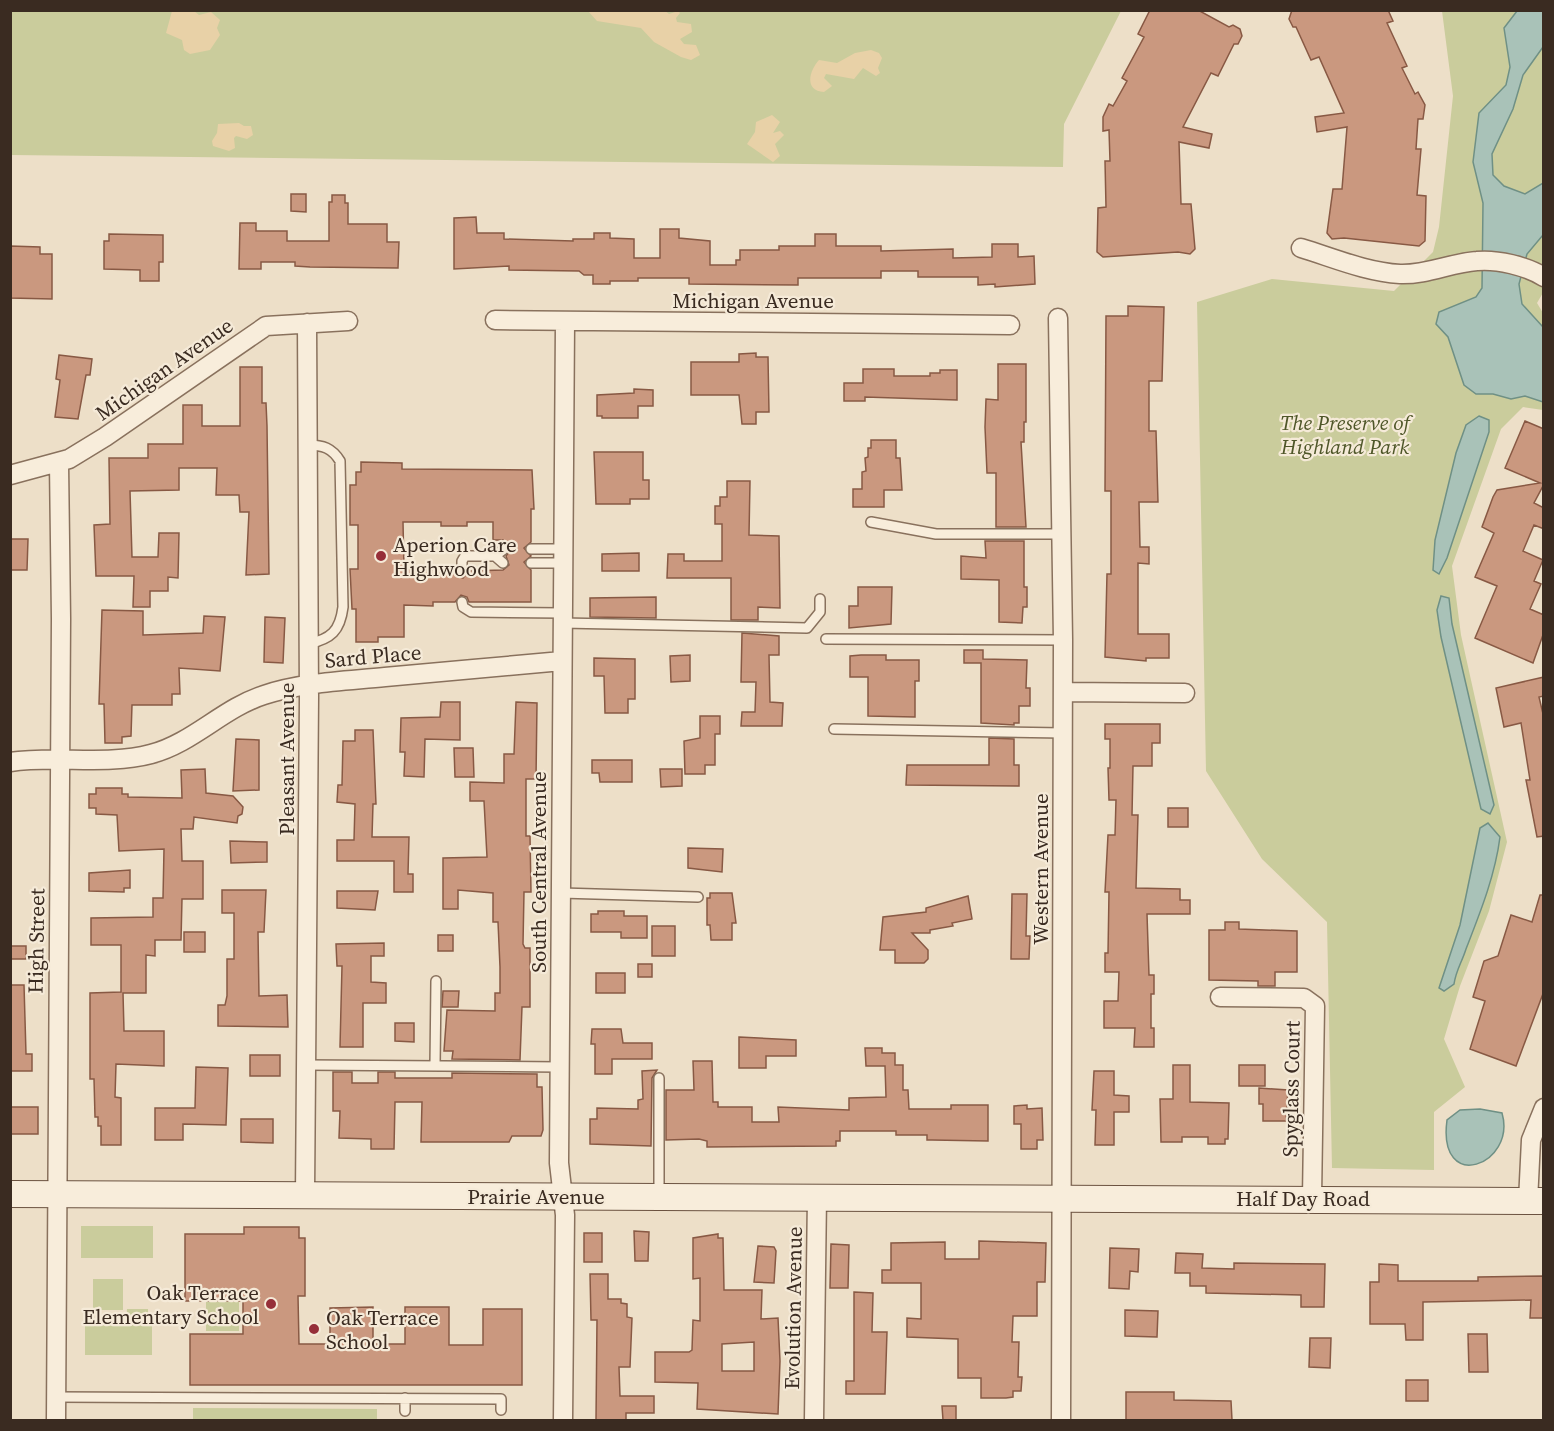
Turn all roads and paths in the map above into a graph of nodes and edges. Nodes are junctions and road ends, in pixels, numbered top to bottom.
1 (1301, 248) dead end
2 (1536, 273) edge
3 (1058, 318) dead end
4 (495, 320) dead end
5 (348, 321) dead end
6 (307, 323) junction
7 (565, 323) junction
8 (1011, 325) dead end
9 (308, 445) junction
10 (59, 463) junction
11 (10, 475) edge
12 (872, 522) dead end
13 (1063, 534) junction
14 (531, 549) dead end
15 (563, 556) junction
16 (503, 563) dead end
17 (531, 563) dead end
18 (462, 571) dead end
19 (820, 599) dead end
20 (462, 602) dead end
21 (562, 618) junction
22 (826, 639) dead end
23 (1064, 640) junction
24 (308, 644) junction
25 (562, 661) junction
26 (309, 685) junction
27 (1063, 692) junction
28 (1185, 693) dead end
29 (834, 729) dead end
30 (1063, 733) junction
31 (60, 759) junction
32 (10, 762) edge
33 (561, 894) junction
34 (698, 897) dead end
35 (436, 981) dead end
36 (1220, 997) dead end
37 (306, 1065) junction
38 (435, 1066) junction
39 (560, 1067) junction
40 (659, 1078) dead end
41 (1544, 1108) edge
42 (10, 1194) edge
43 (56, 1195) junction
44 (305, 1195) junction
45 (564, 1196) junction
46 (659, 1196) junction
47 (817, 1196) junction
48 (1062, 1197) junction
49 (1312, 1198) junction
50 (1536, 1201) edge
51 (56, 1397) junction
52 (405, 1398) junction
53 (456, 1399) junction
54 (456, 1410) dead end
55 (501, 1410) dead end
56 (405, 1411) dead end
57 (56, 1420) edge
58 (563, 1420) edge
59 (814, 1420) edge
60 (1061, 1420) edge

1 - 2 street
3 - 13 street, Western Avenue
4 - 7 street, Michigan Avenue
5 - 6 street, Michigan Avenue
6 - 9 street, Pleasant Avenue
6 - 10 street, Michigan Avenue
7 - 8 street, Michigan Avenue
7 - 15 street, South Central Avenue
9 - 24 street, Pleasant Avenue
9 - 24 lane
10 - 11 street, Michigan Avenue
10 - 31 street, High Street
12 - 13 lane
13 - 23 street, Western Avenue
14 - 15 lane
15 - 17 lane
15 - 21 street, South Central Avenue
16 - 18 lane
19 - 21 lane
20 - 21 lane
21 - 25 street, South Central Avenue
22 - 23 lane
23 - 27 street, Western Avenue
24 - 26 street, Pleasant Avenue
25 - 26 street, Sard Place
25 - 33 street, South Central Avenue
26 - 31 street, Sard Place
26 - 37 street, Pleasant Avenue
27 - 28 street
27 - 30 street, Western Avenue
29 - 30 lane
30 - 48 street, Western Avenue
31 - 32 street, Sard Place
31 - 43 street, High Street
33 - 34 lane
33 - 39 street, South Central Avenue
35 - 38 lane
36 - 49 street, Spyglass Court
37 - 38 lane
37 - 44 street, Pleasant Avenue
38 - 39 lane
39 - 45 street, South Central Avenue
40 - 46 lane
41 - 50 street
42 - 43 main road, Prairie Avenue
43 - 44 main road, Prairie Avenue
43 - 51 street, High Street
44 - 45 main road, Prairie Avenue
45 - 46 main road, Prairie Avenue
45 - 58 street, South Central Avenue
46 - 47 main road, Prairie Avenue
47 - 48 main road, Prairie Avenue
47 - 59 street, Evolution Avenue
48 - 49 main road, Half Day Road
48 - 60 street, Western Avenue
49 - 50 main road, Half Day Road
51 - 52 lane
51 - 57 street, High Street
52 - 53 lane
52 - 56 lane
53 - 54 lane
53 - 55 lane

